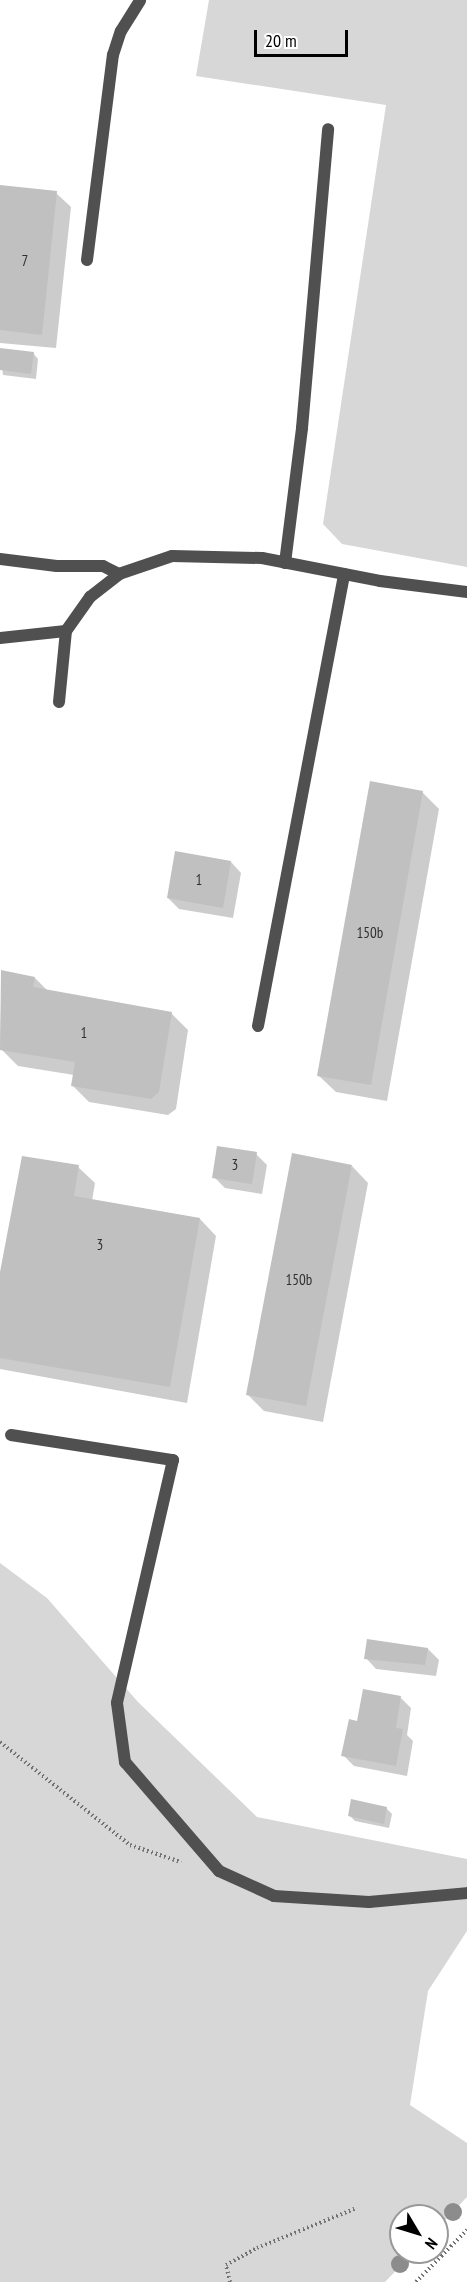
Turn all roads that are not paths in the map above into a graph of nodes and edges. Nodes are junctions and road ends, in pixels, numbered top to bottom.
1 (140, 0) edge
2 (328, 129) dead end
3 (87, 260) dead end
4 (0, 559) edge
5 (285, 563) junction
6 (119, 574) junction
7 (344, 574) junction
8 (467, 592) edge
9 (66, 631) junction
10 (0, 638) edge
11 (59, 702) dead end
12 (258, 1026) dead end
13 (11, 1435) dead end
14 (467, 1893) edge

1 - 3 lane
2 - 5 lane
4 - 6 lane
5 - 6 lane
5 - 7 lane
6 - 9 lane
7 - 8 lane
7 - 12 lane
9 - 10 lane
9 - 11 lane
13 - 14 lane

